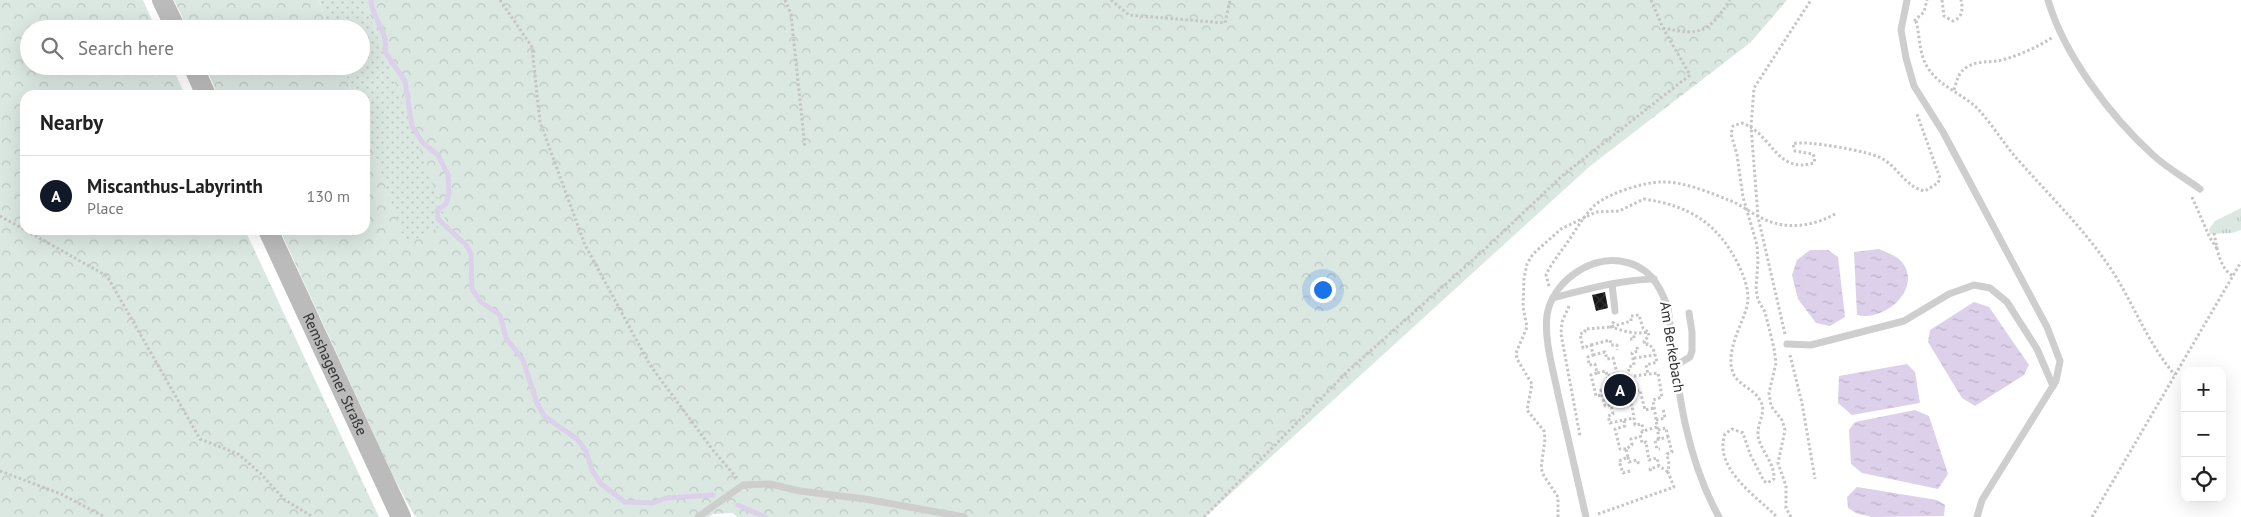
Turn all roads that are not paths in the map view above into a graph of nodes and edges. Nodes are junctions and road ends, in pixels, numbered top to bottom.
1 (162, 0) edge
2 (1907, 0) edge
3 (2048, 0) edge
4 (172, 20) edge
5 (197, 75) edge
6 (204, 90) edge
7 (2200, 189) dead end
8 (270, 235) edge
9 (1654, 279) junction
10 (1612, 284) junction
11 (1553, 298) junction
12 (1615, 311) road end
13 (1689, 313) dead end
14 (1787, 344) road end
15 (1675, 366) junction
16 (2053, 386) junction
17 (402, 517) edge
18 (698, 517) edge
19 (964, 517) edge
20 (1586, 517) edge
21 (1719, 517) edge
22 (1977, 517) edge

1 - 4 main road
2 - 16 lane
3 - 7 lane
5 - 6 main road
8 - 17 main road, Remshagener Straße
9 - 10 lane
9 - 11 lane, Am Berkebach
9 - 15 lane, Am Berkebach
10 - 11 lane
10 - 12 lane
11 - 20 lane, Am Berkebach
13 - 15 lane
14 - 16 lane
15 - 21 lane, Am Berkebach
16 - 22 lane
18 - 19 lane

